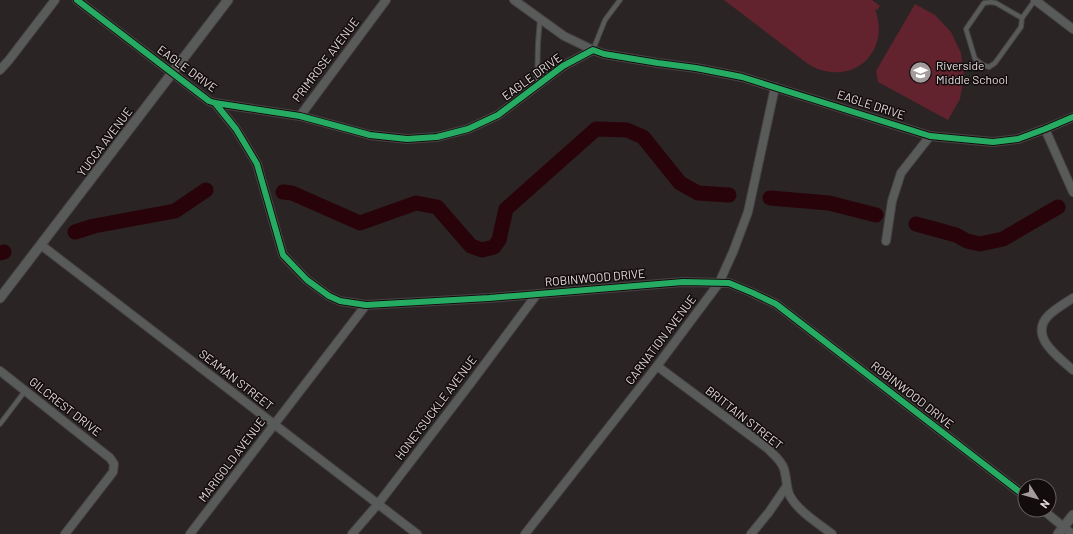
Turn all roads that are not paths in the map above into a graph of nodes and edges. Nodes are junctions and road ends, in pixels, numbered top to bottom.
1 (55, 0) edge
2 (77, 0) edge
3 (228, 0) edge
4 (386, 0) edge
5 (514, 0) edge
6 (620, 0) edge
7 (1035, 0) edge
8 (1022, 18) junction
9 (540, 19) junction
10 (1073, 28) edge
11 (593, 50) junction
12 (0, 70) edge
13 (172, 73) junction
14 (537, 86) junction
15 (776, 87) junction
16 (215, 103) junction
17 (300, 116) junction
18 (1073, 116) edge
19 (1045, 129) junction
20 (930, 136) junction
21 (1073, 192) edge
22 (886, 241) dead end
23 (41, 245) junction
24 (719, 283) junction
25 (536, 294) junction
26 (0, 298) edge
27 (1073, 298) edge
28 (366, 305) junction
29 (657, 366) junction
30 (1073, 370) edge
31 (0, 371) edge
32 (25, 390) junction
33 (0, 424) edge
34 (274, 425) junction
35 (786, 487) junction
36 (1017, 490) edge
37 (378, 504) junction
38 (1073, 515) edge
39 (1050, 518) edge
40 (1061, 530) edge
41 (65, 534) edge
42 (190, 534) edge
43 (352, 534) edge
44 (417, 534) edge
45 (525, 534) edge
46 (751, 534) edge
47 (832, 534) edge
48 (1072, 534) edge

1 - 12 street
2 - 13 street, EAGLE DRIVE
3 - 13 street, YUCCA AVENUE
4 - 17 street, PRIMROSE AVENUE
5 - 9 street
6 - 11 lane
7 - 8 lane
7 - 10 street
8 - 8 lane
9 - 11 street
9 - 14 lane
11 - 14 street, EAGLE DRIVE
11 - 15 street, EAGLE DRIVE
13 - 16 street, EAGLE DRIVE
13 - 23 street, YUCCA AVENUE
14 - 17 street, EAGLE DRIVE
15 - 20 street, EAGLE DRIVE
15 - 24 street, CARNATION AVENUE
16 - 17 street, EAGLE DRIVE
16 - 28 street, ROBINWOOD DRIVE
18 - 19 street, EAGLE DRIVE
19 - 20 street, EAGLE DRIVE
19 - 21 street
20 - 22 street
23 - 26 street, YUCCA AVENUE
23 - 34 street, SEAMAN STREET
24 - 25 street, ROBINWOOD DRIVE
24 - 29 street, CARNATION AVENUE
24 - 36 street, ROBINWOOD DRIVE
25 - 28 street, ROBINWOOD DRIVE
25 - 37 street, HONEYSUCKLE AVENUE
27 - 30 street
28 - 34 street, MARIGOLD AVENUE
29 - 35 street, BRITTAIN STREET
29 - 45 street, CARNATION AVENUE
31 - 32 street, GILCREST DRIVE
32 - 33 lane
32 - 41 street, GILCREST DRIVE
34 - 37 street, SEAMAN STREET
34 - 42 street, MARIGOLD AVENUE
35 - 46 street
35 - 47 street, BRITTAIN STREET
37 - 43 street, HONEYSUCKLE AVENUE
37 - 44 street, SEAMAN STREET
38 - 40 street
39 - 40 street
40 - 48 street

